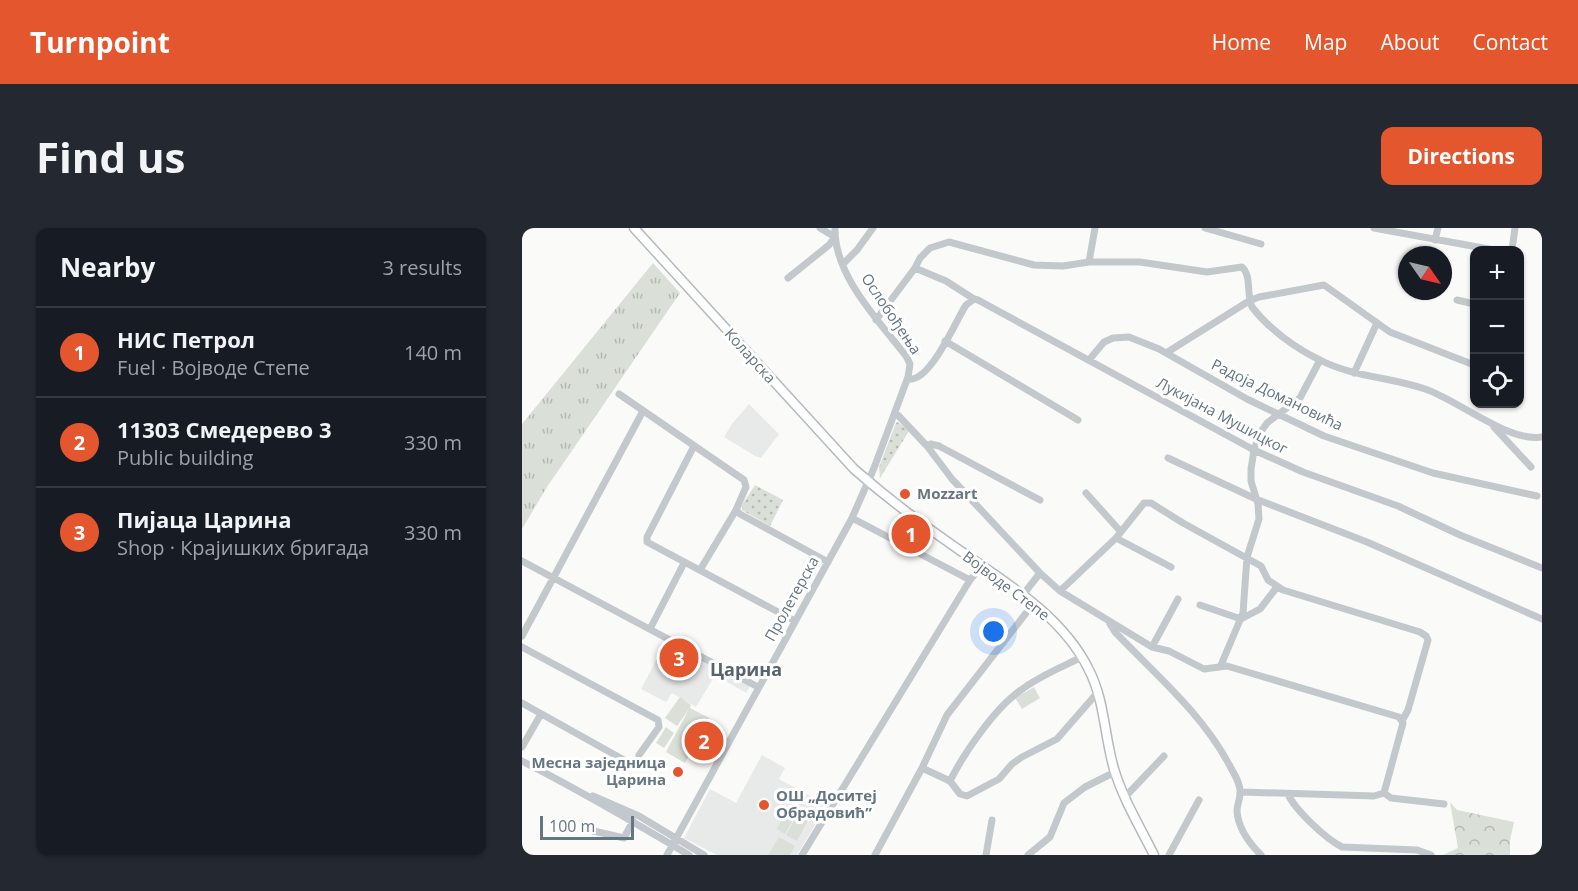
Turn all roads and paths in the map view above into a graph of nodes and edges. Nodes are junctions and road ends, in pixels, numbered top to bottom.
1 (634, 228) edge
2 (820, 228) edge
3 (835, 228) edge
4 (873, 228) edge
5 (1095, 228) edge
6 (1204, 228) edge
7 (1374, 228) edge
8 (1438, 228) edge
9 (1515, 228) edge
10 (835, 237) junction
11 (1435, 240) junction
12 (1261, 244) dead end
13 (1470, 246) edge
14 (1513, 246) edge
15 (1089, 262) junction
16 (843, 264) junction
17 (915, 268) junction
18 (788, 278) dead end
19 (974, 299) junction
20 (1457, 300) dead end
21 (1249, 301) junction
22 (1470, 303) edge
23 (876, 320) junction
24 (1377, 323) junction
25 (945, 341) junction
26 (1166, 353) junction
27 (1089, 360) junction
28 (1320, 360) junction
29 (1470, 363) edge
30 (910, 368) junction
31 (930, 368) junction
32 (1354, 373) junction
33 (908, 379) junction
34 (619, 394) dead end
35 (643, 411) junction
36 (895, 412) junction
37 (1279, 413) junction
38 (1078, 420) dead end
39 (1493, 425) junction
40 (1542, 437) edge
41 (694, 446) junction
42 (927, 446) junction
43 (1254, 450) junction
44 (1168, 458) dead end
45 (1530, 468) dead end
46 (868, 481) junction
47 (1086, 493) dead end
48 (1537, 496) dead end
49 (1256, 499) junction
50 (1040, 500) dead end
51 (736, 510) junction
52 (852, 518) junction
53 (1119, 535) junction
54 (1247, 557) junction
55 (522, 561) edge
56 (828, 562) junction
57 (684, 563) junction
58 (982, 566) junction
59 (1171, 567) dead end
60 (1542, 568) edge
61 (700, 570) junction
62 (1040, 573) junction
63 (553, 578) junction
64 (970, 580) junction
65 (1277, 587) junction
66 (1060, 591) junction
67 (1022, 596) junction
68 (1178, 599) dead end
69 (1034, 604) junction
70 (1200, 605) dead end
71 (1241, 619) junction
72 (1542, 620) edge
73 (795, 621) junction
74 (1110, 622) junction
75 (650, 629) junction
76 (522, 636) edge
77 (522, 647) edge
78 (1152, 647) junction
79 (1082, 657) junction
80 (1221, 665) junction
81 (758, 687) junction
82 (1098, 692) junction
83 (522, 704) edge
84 (541, 714) junction
85 (1402, 721) junction
86 (522, 747) edge
87 (639, 755) dead end
88 (1164, 756) dead end
89 (624, 760) dead end
90 (522, 761) edge
91 (922, 768) junction
92 (1115, 772) junction
93 (951, 781) junction
94 (1241, 792) junction
95 (1384, 793) junction
96 (1288, 794) junction
97 (587, 795) junction
98 (1125, 798) junction
99 (1199, 801) dead end
100 (1444, 804) dead end
101 (992, 820) dead end
102 (633, 821) junction
103 (585, 829) dead end
104 (674, 842) junction
105 (667, 855) edge
106 (689, 855) edge
107 (704, 855) edge
108 (802, 855) edge
109 (875, 855) edge
110 (986, 855) edge
111 (1028, 855) edge
112 (1154, 855) edge
113 (1168, 855) edge
114 (1260, 855) edge
115 (1431, 855) edge

1 - 46 main road, Коларска
2 - 10 street
3 - 10 street, Ослобођења
4 - 16 street
5 - 15 street
6 - 12 street
7 - 11 street
8 - 11 street
9 - 14 street
10 - 16 street, Ослобођења
10 - 18 street
11 - 13 street
15 - 17 street
15 - 21 street
16 - 23 street, Ослобођења
17 - 19 street, Лукијана Мушицког
17 - 23 street
19 - 25 street
19 - 27 street, Лукијана Мушицког
20 - 22 street
21 - 24 street
21 - 26 street
21 - 28 street
23 - 30 street, Ослобођења
24 - 29 street
24 - 32 street
25 - 31 street
25 - 38 street
26 - 27 street, Радоја Домановића
26 - 37 street, Радоја Домановића
27 - 43 street, Лукијана Мушицког
28 - 32 street
28 - 37 street
30 - 31 street
30 - 33 street, Ослобођења
31 - 33 street
32 - 39 street
33 - 36 street, Ослобођења
34 - 35 street
35 - 41 street
35 - 63 street
36 - 42 street
36 - 46 street, Ослобођења
37 - 43 street
37 - 48 street, Радоја Домановића
39 - 40 street
39 - 45 street
41 - 51 street
41 - 57 street
42 - 50 street
42 - 62 street
43 - 49 street
43 - 60 street, Лукијана Мушицког
44 - 49 street
46 - 52 street, Пролетерска
46 - 58 main road, Војводе Степе
47 - 53 street
49 - 54 street
49 - 72 street
51 - 56 street
51 - 61 street
52 - 56 street, Пролетерска
52 - 64 street, Војводе Степе
53 - 54 street
53 - 59 street
53 - 66 street
54 - 65 street
54 - 71 street
55 - 63 street
56 - 73 street, Пролетерска
57 - 61 street
57 - 75 street
58 - 64 street
58 - 67 main road, Војводе Степе
61 - 73 street
62 - 66 street
62 - 67 street
63 - 75 street
63 - 76 street
64 - 108 street
65 - 71 street
65 - 85 street
66 - 74 street
67 - 69 main road, Војводе Степе
68 - 78 street
69 - 79 main road, Војводе Степе
69 - 91 street
70 - 71 street
71 - 80 street
73 - 81 street, Пролетерска
74 - 78 street
74 - 94 street
75 - 81 street
77 - 87 street
78 - 80 street
79 - 82 main road, Војводе Степе
79 - 93 street
80 - 85 street
81 - 104 street, Пролетерска
82 - 92 main road, Војводе Степе
82 - 93 street
83 - 84 street
84 - 86 street
84 - 89 street
85 - 95 street
88 - 98 street
90 - 97 street
91 - 93 street
91 - 109 street
92 - 98 main road, Војводе Степе
92 - 111 street
94 - 96 street
94 - 114 street
95 - 96 street
95 - 100 street
96 - 115 street
97 - 102 street
97 - 104 street
98 - 112 main road, Војводе Степе
99 - 113 street
101 - 110 street
102 - 103 street
102 - 104 street
104 - 105 street, Пролетерска
104 - 106 street
104 - 107 street

